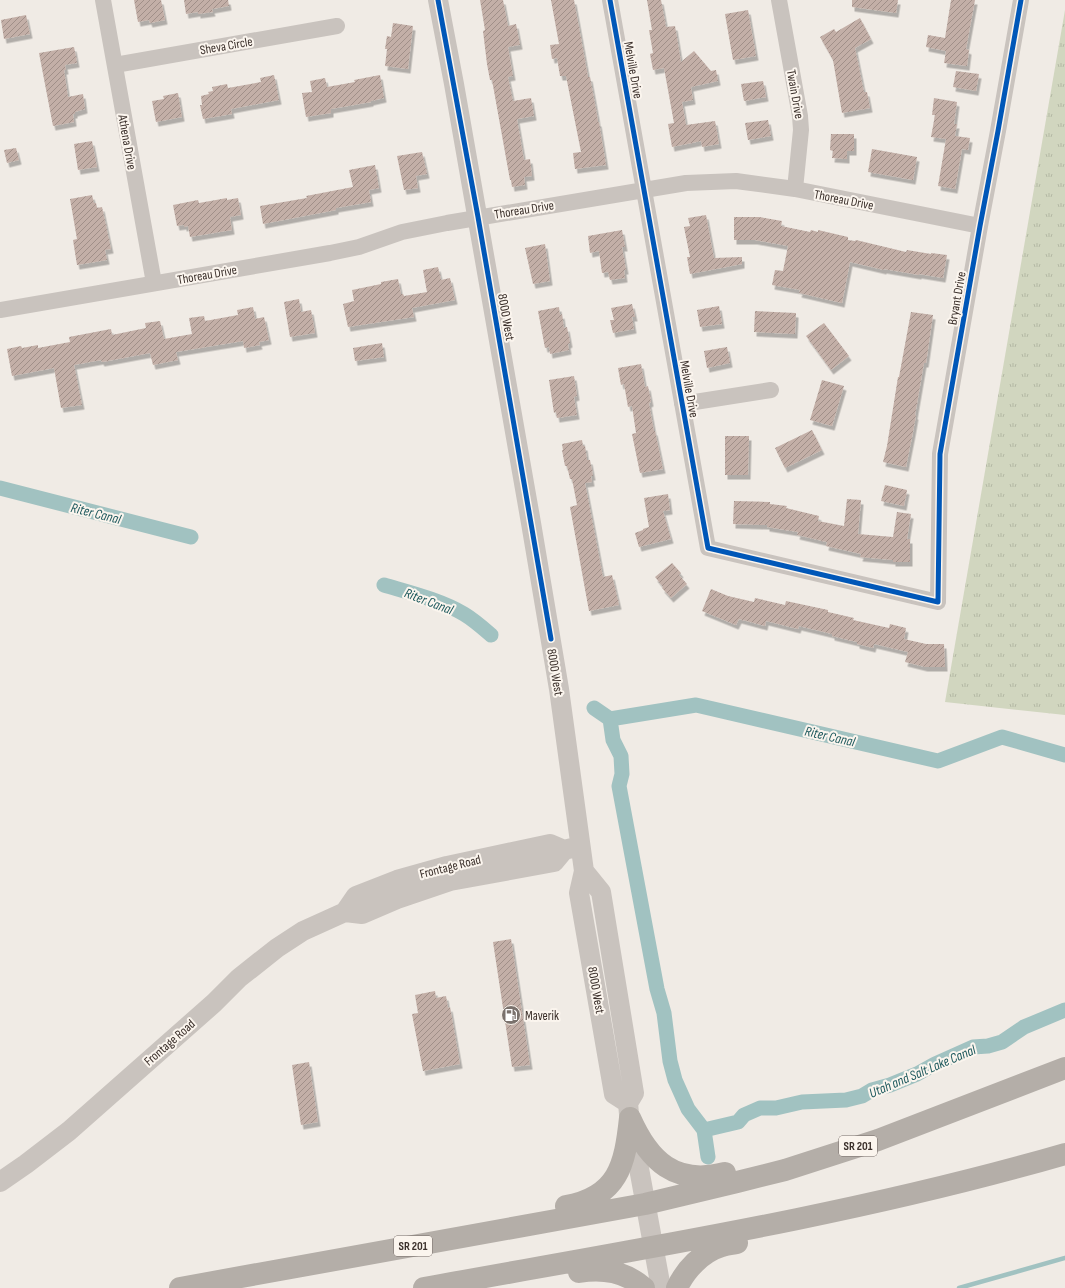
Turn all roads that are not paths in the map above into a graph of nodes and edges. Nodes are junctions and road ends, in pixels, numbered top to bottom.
1 (103, 0) edge
2 (438, 0) edge
3 (610, 0) edge
4 (779, 0) edge
5 (1021, 0) edge
6 (338, 26) dead end
7 (115, 65) junction
8 (644, 190) junction
9 (795, 190) junction
10 (478, 217) junction
11 (980, 226) junction
12 (154, 283) junction
13 (0, 310) edge
14 (771, 390) dead end
15 (682, 404) junction
16 (938, 602) joint
17 (572, 848) junction
18 (1065, 1068) edge
19 (998, 1094) junction
20 (629, 1110) junction
21 (1065, 1154) edge
22 (966, 1181) junction
23 (0, 1182) edge
24 (645, 1204) junction
25 (654, 1246) junction
26 (325, 1262) junction
27 (180, 1288) edge
28 (424, 1288) edge
29 (491, 1288) edge
30 (644, 1288) edge
31 (661, 1288) edge
32 (677, 1288) edge

1 - 7 street, Athena Drive
2 - 10 street, 8000 West
3 - 8 street, Melville Drive
4 - 9 street, Twain Drive
5 - 11 street, Bryant Drive
6 - 7 street, Sheva Circle
7 - 12 street, Athena Drive
8 - 9 street, Thoreau Drive
8 - 10 street, Thoreau Drive
8 - 15 street, Melville Drive
9 - 11 street, Thoreau Drive
10 - 12 street, Thoreau Drive
10 - 17 street, 8000 West
11 - 16 street, Bryant Drive
12 - 13 street, Thoreau Drive
14 - 15 street
15 - 16 street, Melville Drive
17 - 20 street, 8000 West
17 - 23 street, Frontage Road
18 - 19 highway, SR 201
19 - 20 highway
19 - 24 highway, SR 201
20 - 24 street
20 - 26 highway
21 - 22 highway
22 - 25 highway
22 - 32 highway
24 - 25 street
24 - 26 highway, SR 201
25 - 28 highway
25 - 31 street
26 - 27 highway, SR 201
29 - 30 highway

